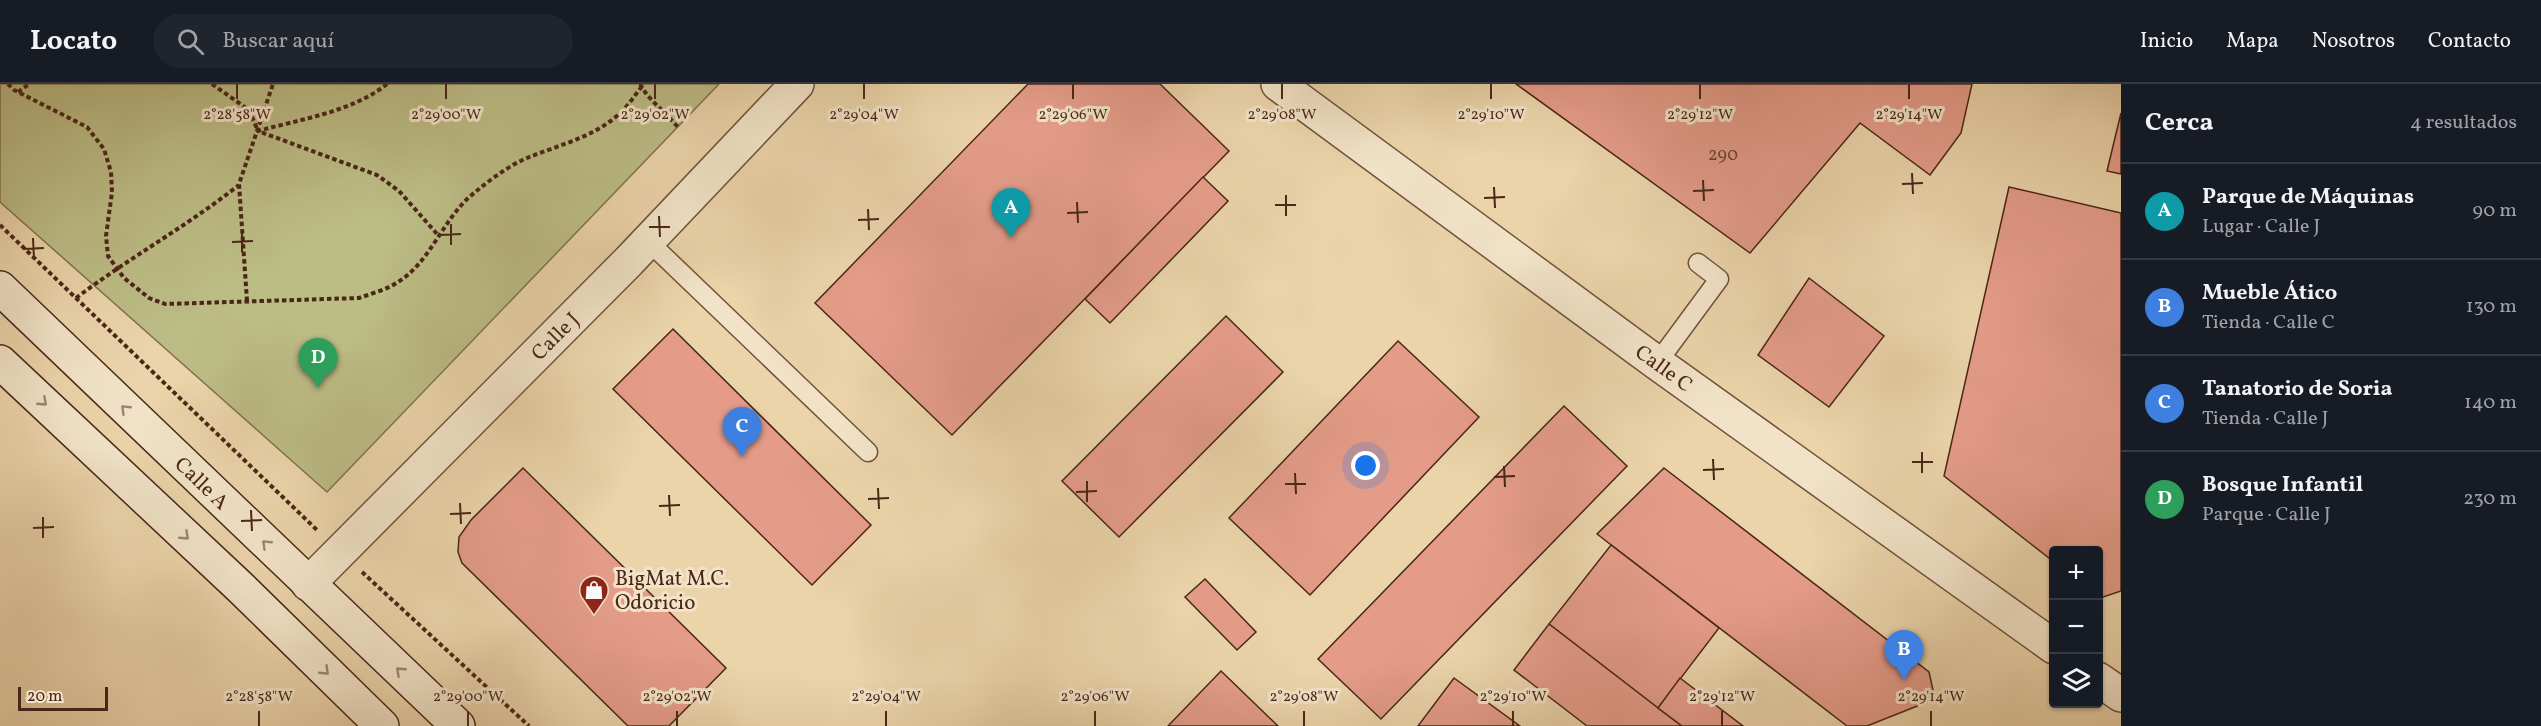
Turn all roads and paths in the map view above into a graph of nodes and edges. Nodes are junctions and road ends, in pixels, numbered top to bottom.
1 (8, 84) edge
2 (29, 84) edge
3 (212, 84) edge
4 (273, 84) edge
5 (387, 84) edge
6 (797, 84) edge
7 (1278, 84) edge
8 (642, 85) edge
9 (18, 92) junction
10 (678, 127) dead end
11 (258, 131) junction
12 (239, 184) junction
13 (0, 225) edge
14 (438, 235) junction
15 (648, 241) junction
16 (1698, 263) dead end
17 (116, 267) junction
18 (0, 288) edge
19 (76, 298) junction
20 (247, 301) junction
21 (0, 362) edge
22 (1657, 363) junction
23 (868, 452) dead end
24 (340, 552) junction
25 (308, 584) junction
26 (2049, 643) edge
27 (2103, 682) edge
28 (2121, 695) edge
29 (382, 726) edge
30 (458, 726) edge
31 (529, 726) edge

1 - 9 path
2 - 9 path
3 - 11 path
4 - 11 path
5 - 11 path
6 - 15 street, Calle J
7 - 22 street, Calle C
8 - 10 path
8 - 14 path
9 - 17 path
11 - 12 path
11 - 14 path
12 - 17 path
12 - 20 path
13 - 19 path
14 - 20 path
15 - 23 lane
15 - 24 street, Calle J
16 - 22 lane
17 - 19 path
17 - 20 path
25 -> 18 street, Calle A
19 - 24 path
21 -> 29 street
22 - 26 street, Calle C
24 - 25 street, Calle J
24 - 31 path
30 -> 25 street, Calle A
27 - 28 street

